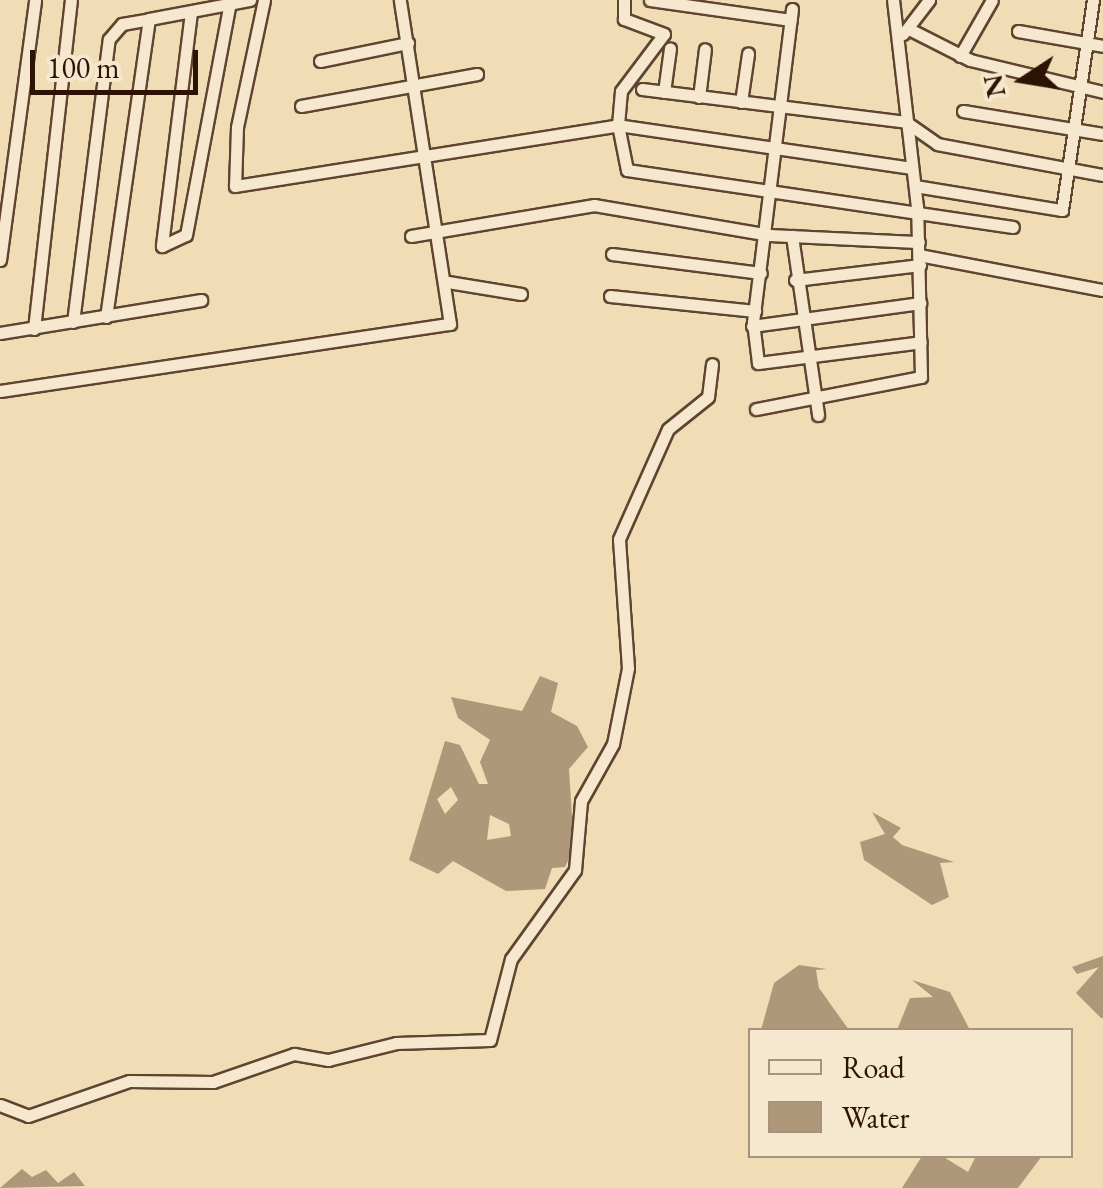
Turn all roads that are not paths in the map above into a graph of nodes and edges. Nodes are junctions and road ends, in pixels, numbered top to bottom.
1 (35, 0) edge
2 (71, 0) edge
3 (250, 0) edge
4 (264, 0) edge
5 (400, 0) edge
6 (624, 0) edge
7 (650, 0) edge
8 (892, 0) edge
9 (929, 0) edge
10 (992, 0) edge
11 (1098, 0) edge
12 (230, 4) junction
13 (191, 12) junction
14 (149, 20) junction
15 (1018, 31) dead end
16 (905, 32) junction
17 (408, 43) junction
18 (1087, 44) junction
19 (1103, 46) edge
20 (670, 48) dead end
21 (705, 50) dead end
22 (748, 54) dead end
23 (960, 56) junction
24 (320, 61) dead end
25 (477, 74) dead end
26 (417, 85) junction
27 (1081, 88) junction
28 (642, 89) dead end
29 (664, 92) junction
30 (1103, 92) edge
31 (699, 97) junction
32 (741, 102) junction
33 (301, 106) dead end
34 (784, 108) junction
35 (962, 110) dead end
36 (906, 122) junction
37 (618, 124) junction
38 (1075, 130) junction
39 (1103, 134) edge
40 (779, 149) junction
41 (426, 154) junction
42 (912, 168) junction
43 (1068, 169) junction
44 (1103, 175) edge
45 (915, 186) junction
46 (774, 189) junction
47 (918, 207) junction
48 (1013, 227) dead end
49 (440, 231) junction
50 (769, 235) junction
51 (411, 236) dead end
52 (792, 236) junction
53 (612, 254) dead end
54 (919, 254) junction
55 (0, 260) edge
56 (761, 273) junction
57 (795, 280) junction
58 (448, 282) junction
59 (1103, 290) edge
60 (520, 294) dead end
61 (610, 296) dead end
62 (201, 300) dead end
63 (920, 303) junction
64 (755, 312) junction
65 (106, 316) junction
66 (802, 321) junction
67 (73, 322) junction
68 (752, 326) junction
69 (34, 329) junction
70 (0, 333) edge
71 (921, 342) junction
72 (808, 358) junction
73 (712, 364) dead end
74 (0, 391) edge
75 (816, 399) junction
76 (756, 408) dead end
77 (818, 416) dead end
78 (0, 1105) edge

1 - 55 street
2 - 69 street
3 - 12 street
4 - 41 street
5 - 17 street
6 - 37 street
7 - 34 street
8 - 16 street
9 - 16 street
10 - 23 street
11 - 18 street
12 - 13 street
12 - 13 street
13 - 14 street
14 - 65 street
14 - 67 street
15 - 18 street
16 - 23 street
16 - 36 street
17 - 24 street
17 - 26 street
18 - 19 street
18 - 27 street
20 - 29 street
21 - 31 street
22 - 32 street
23 - 27 street
25 - 26 street
26 - 33 street
26 - 41 street
27 - 30 street
27 - 38 street
28 - 29 street
29 - 31 street
31 - 32 street
32 - 34 street
34 - 36 street
34 - 40 street
35 - 38 street
36 - 42 street
36 - 43 street
37 - 40 street
37 - 41 street
37 - 46 street
38 - 39 street
38 - 43 street
40 - 42 street
40 - 46 street
41 - 49 street
42 - 45 street
43 - 44 street
43 - 45 street
45 - 47 street
46 - 47 street
46 - 50 street
47 - 48 street
47 - 54 street
49 - 50 street
49 - 51 street
49 - 58 street
50 - 52 street
50 - 56 street
52 - 54 street
52 - 57 street
53 - 56 street
54 - 57 street
54 - 59 street
54 - 63 street
56 - 64 street
57 - 66 street
58 - 60 street
58 - 74 street
61 - 64 street
62 - 65 street
63 - 66 street
63 - 71 street
64 - 68 street
65 - 67 street
66 - 68 street
66 - 72 street
67 - 69 street
68 - 72 street
69 - 70 street
71 - 72 street
71 - 75 street
72 - 75 street
73 - 78 street
75 - 76 street
75 - 77 street

